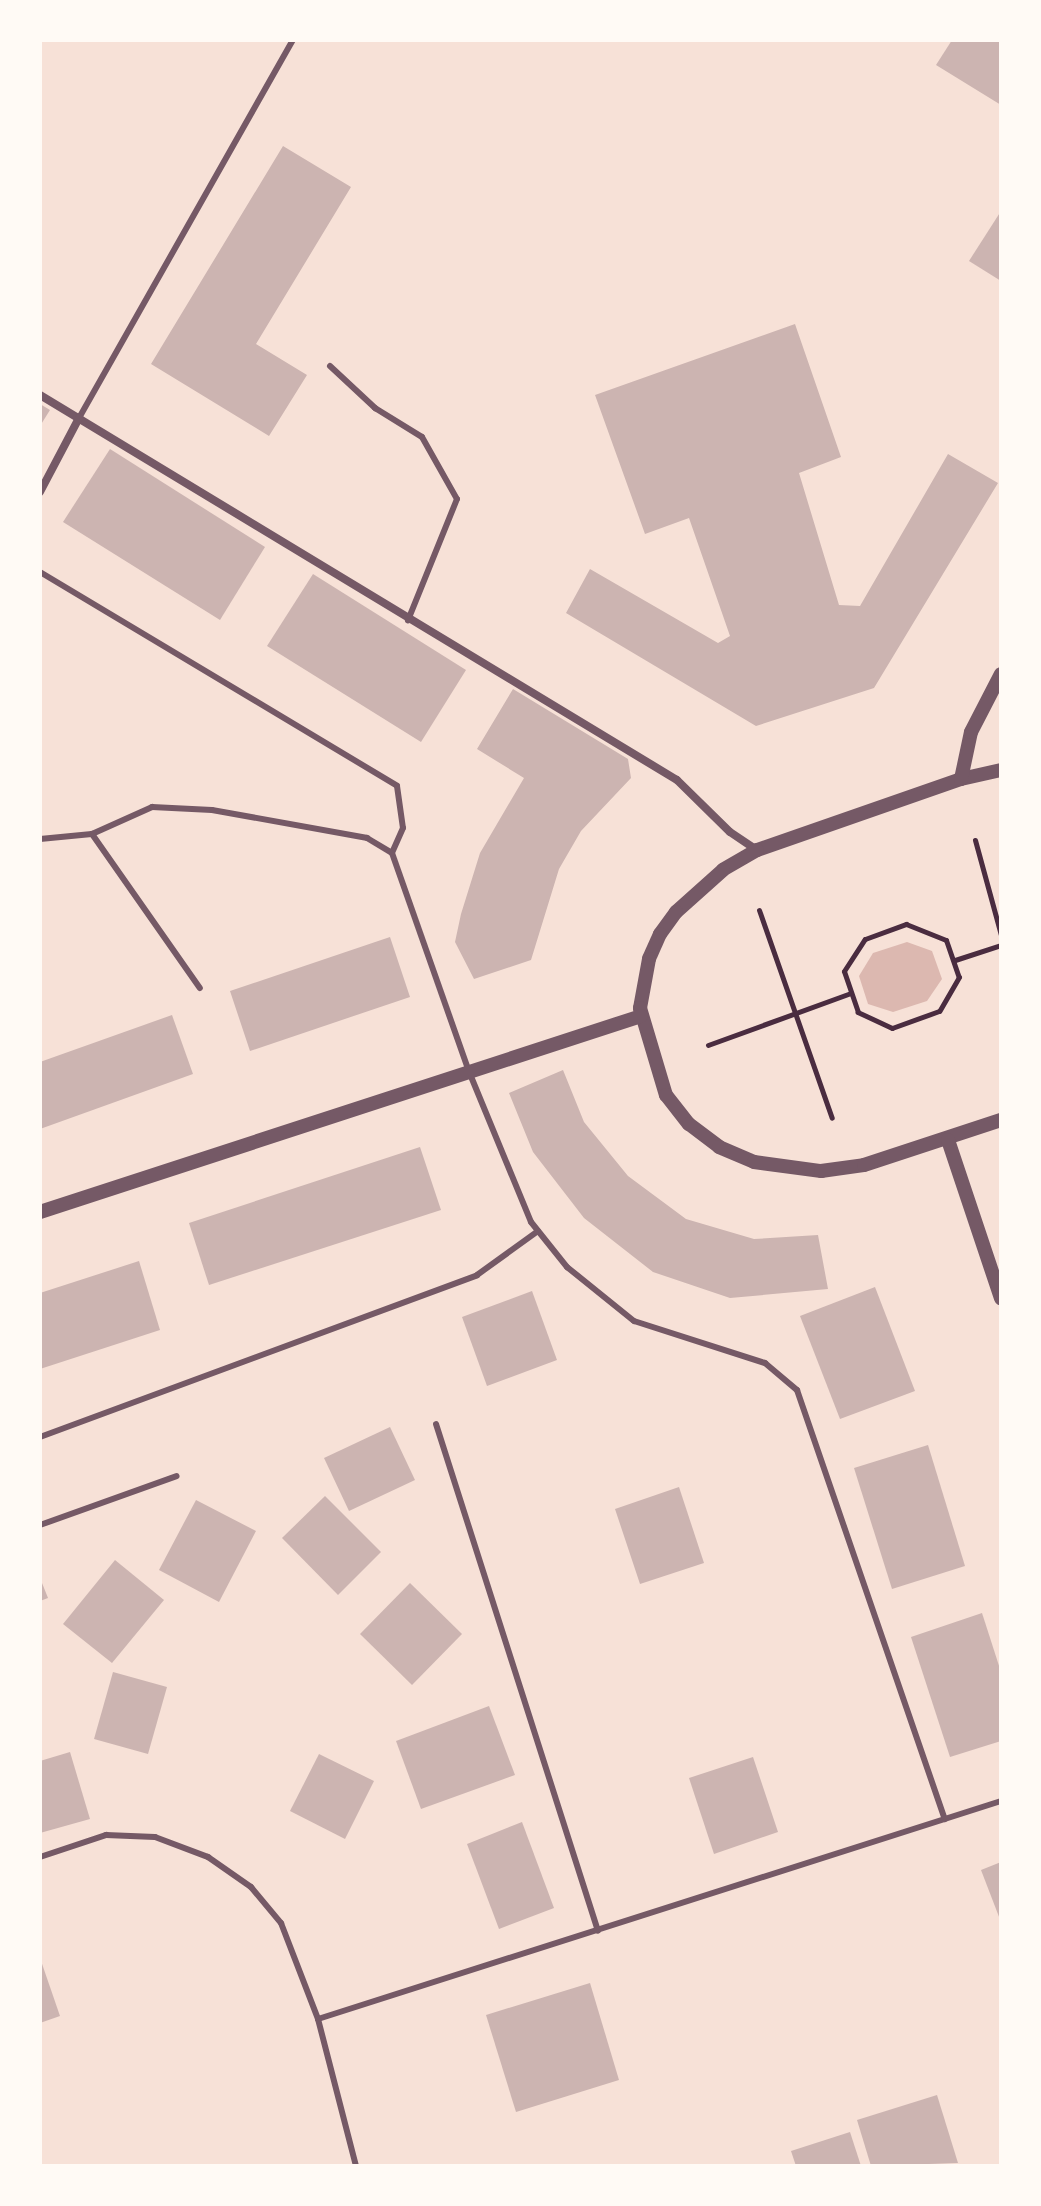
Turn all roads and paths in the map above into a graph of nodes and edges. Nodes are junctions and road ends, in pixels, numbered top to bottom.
1 (293, 40) edge
2 (330, 366) dead end
3 (40, 395) edge
4 (79, 418) junction
5 (40, 492) edge
6 (40, 572) edge
7 (408, 620) junction
8 (1001, 674) edge
9 (1001, 770) edge
10 (961, 779) junction
11 (92, 834) junction
12 (40, 839) edge
13 (975, 840) dead end
14 (757, 850) junction
15 (392, 853) junction
16 (759, 910) dead end
17 (1001, 935) edge
18 (1001, 945) edge
19 (955, 960) junction
20 (200, 988) dead end
21 (851, 993) junction
22 (797, 1013) junction
23 (641, 1016) junction
24 (708, 1045) dead end
25 (470, 1074) junction
26 (832, 1118) dead end
27 (1001, 1120) edge
28 (948, 1140) junction
29 (40, 1212) edge
30 (538, 1231) junction
31 (1001, 1298) edge
32 (436, 1424) dead end
33 (40, 1437) edge
34 (177, 1476) dead end
35 (40, 1525) edge
36 (1001, 1801) edge
37 (945, 1819) junction
38 (40, 1857) edge
39 (598, 1931) junction
40 (318, 2019) junction
41 (356, 2166) edge

1 - 4 lane
2 - 7 lane
3 - 4 street
4 - 5 street
4 - 7 street
6 - 15 lane
7 - 14 street
8 - 10 street
9 - 10 street
10 - 14 street
11 - 12 lane
11 - 15 lane
11 - 20 lane
13 - 17 path
14 - 23 street
15 - 25 lane
16 - 22 path
18 - 19 path
19 - 21 path
19 - 21 path
21 - 22 path
22 - 24 path
22 - 26 path
23 - 25 street
23 - 28 street
25 - 29 street
25 - 30 lane
27 - 28 street
28 - 31 street
30 - 33 lane
30 - 37 lane
32 - 39 lane
34 - 35 lane
36 - 37 lane
37 - 39 lane
38 - 40 lane
39 - 40 lane
40 - 41 lane

